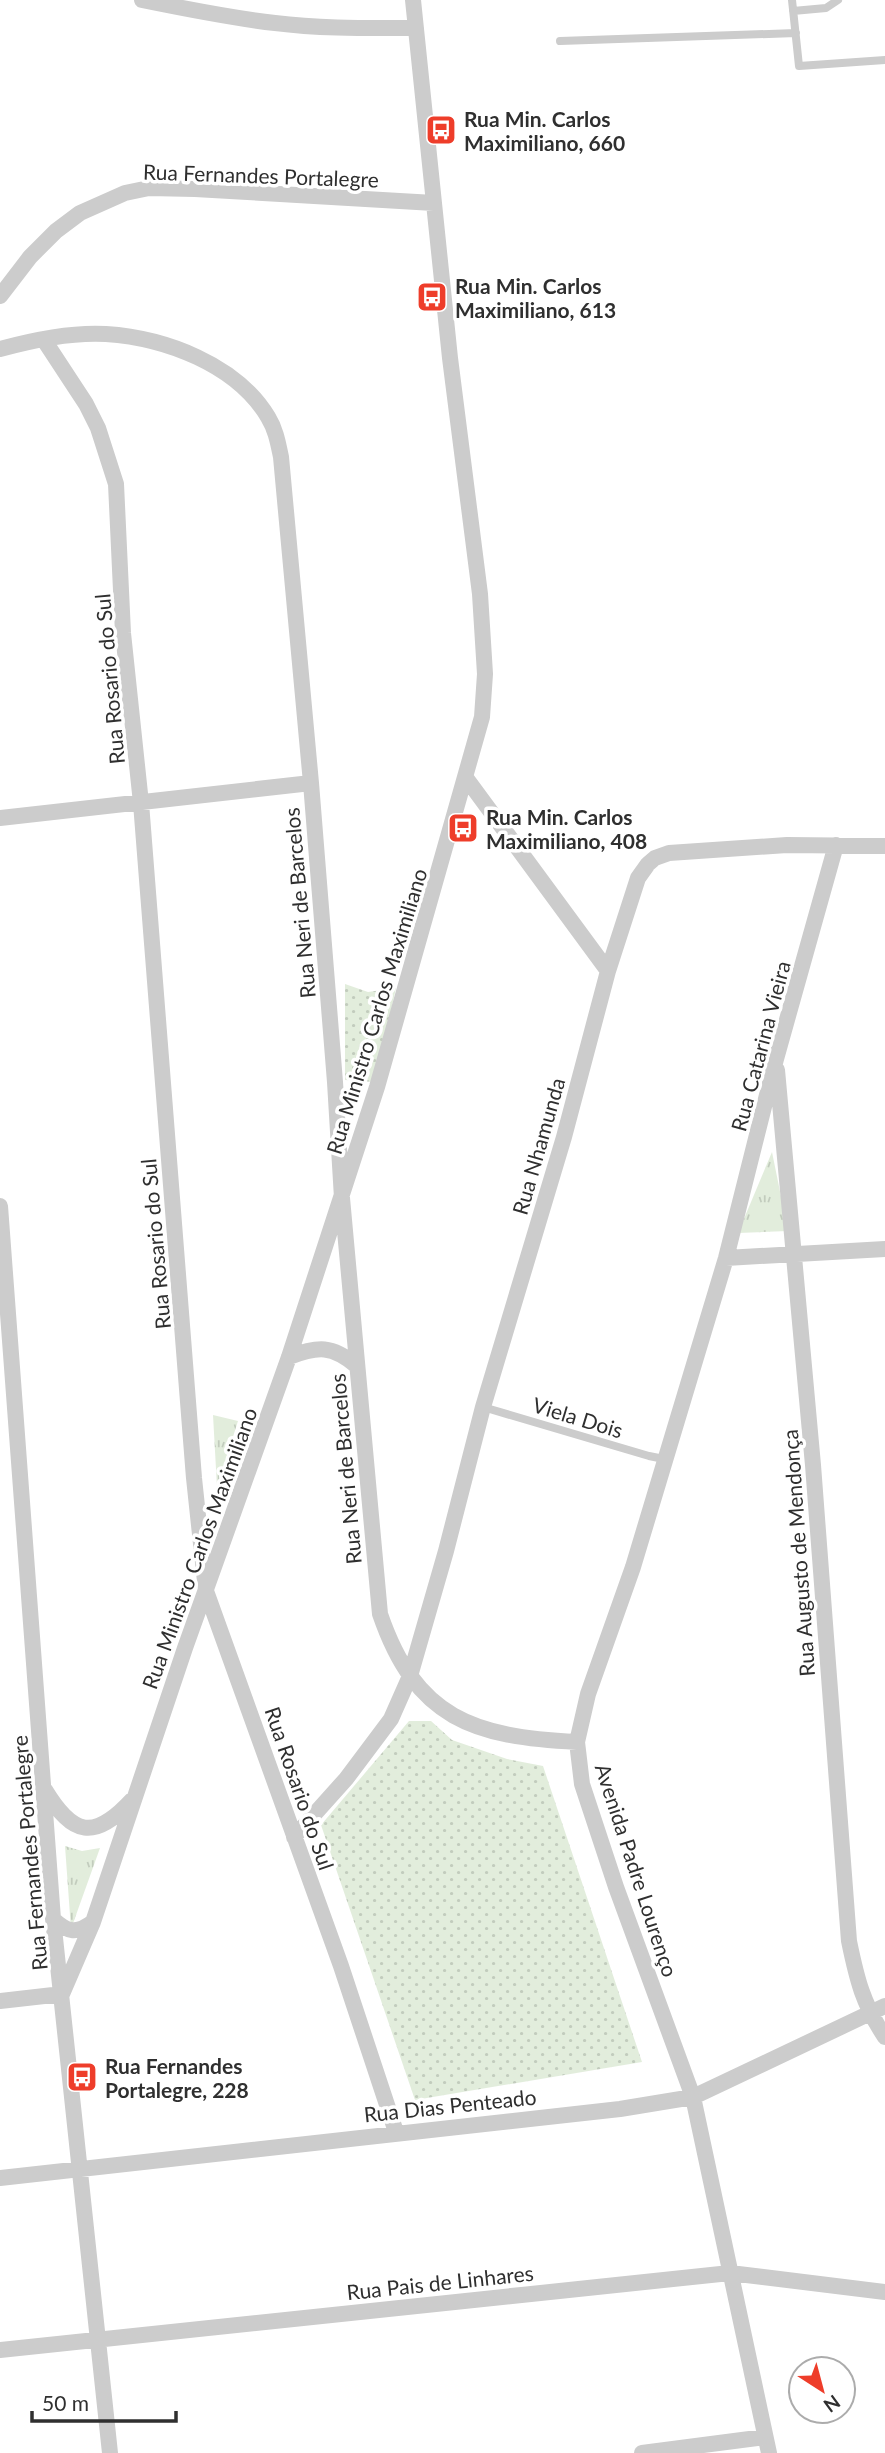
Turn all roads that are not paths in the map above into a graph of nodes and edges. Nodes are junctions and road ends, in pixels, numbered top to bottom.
1 (142, 0) edge
2 (413, 0) edge
3 (792, 0) edge
4 (838, 0) edge
5 (793, 11) junction
6 (416, 29) junction
7 (796, 33) junction
8 (560, 41) dead end
9 (885, 60) edge
10 (434, 203) junction
11 (0, 296) edge
12 (44, 340) junction
13 (0, 349) edge
14 (466, 778) junction
15 (311, 783) junction
16 (141, 803) junction
17 (0, 818) edge
18 (836, 845) junction
19 (885, 846) edge
20 (608, 971) junction
21 (776, 1059) junction
22 (342, 1198) junction
23 (0, 1206) edge
24 (885, 1249) edge
25 (794, 1254) junction
26 (726, 1258) junction
27 (289, 1357) junction
28 (357, 1366) junction
29 (483, 1407) junction
30 (664, 1459) junction
31 (206, 1591) junction
32 (411, 1676) junction
33 (577, 1742) junction
34 (44, 1789) junction
35 (136, 1796) junction
36 (294, 1837) junction
37 (53, 1919) junction
38 (93, 1922) junction
39 (62, 1994) junction
40 (0, 2001) edge
41 (885, 2006) edge
42 (869, 2014) junction
43 (885, 2037) edge
44 (693, 2097) junction
45 (396, 2132) junction
46 (80, 2169) junction
47 (0, 2178) edge
48 (730, 2273) junction
49 (885, 2292) edge
50 (99, 2339) junction
51 (0, 2350) edge
52 (767, 2445) edge
53 (110, 2453) edge
54 (642, 2453) edge

1 - 6 street
2 - 6 street, Rua Ministro Carlos Maximiliano
3 - 5 lane
4 - 5 lane
5 - 7 lane
6 - 10 street, Rua Ministro Carlos Maximiliano
7 - 8 lane
7 - 9 lane
10 - 11 street, Rua Fernandes Portalegre
10 - 14 street, Rua Ministro Carlos Maximiliano
12 - 13 street, Rua Neri de Barcelos
12 - 15 street, Rua Neri de Barcelos
12 - 16 street, Rua Rosario do Sul
14 - 20 street
14 - 22 street, Rua Ministro Carlos Maximiliano
15 - 16 street
15 - 22 street, Rua Neri de Barcelos
16 - 17 street
16 - 31 street, Rua Rosario do Sul
18 - 19 street, Rua Nhamunda
18 - 20 street, Rua Nhamunda
18 - 21 street, Rua Catarina Vieira
20 - 29 street, Rua Nhamunda
21 - 25 street, Rua Augusto de Mendonça
21 - 26 street, Rua Catarina Vieira
22 - 27 street, Rua Ministro Carlos Maximiliano
22 - 28 street, Rua Neri de Barcelos
23 - 34 street, Rua Fernandes Portalegre
24 - 25 street
25 - 26 street
25 - 42 street, Rua Augusto de Mendonça
26 - 30 street, Avenida Padre Lourenço
27 - 28 street
27 - 31 street, Rua Ministro Carlos Maximiliano
28 - 32 street, Rua Neri de Barcelos
29 - 30 lane, Viela Dois
29 - 32 street, Rua Nhamunda
30 - 33 street, Avenida Padre Lourenço
31 - 35 street, Rua Ministro Carlos Maximiliano
31 - 36 street, Rua Rosario do Sul
32 - 33 street
32 - 36 street, Rua Nhamunda
33 - 44 street, Avenida Padre Lourenço
34 - 35 street
34 - 37 street, Rua Fernandes Portalegre
35 - 38 street, Rua Ministro Carlos Maximiliano
36 - 45 street, Rua Rosario do Sul
37 - 38 street
37 - 39 street, Rua Fernandes Portalegre
38 - 39 street, Rua Ministro Carlos Maximiliano
39 - 40 street
39 - 46 street, Rua Fernandes Portalegre
41 - 42 street, Rua Dias Penteado
42 - 43 street, Rua Augusto de Mendonça
42 - 44 street, Rua Dias Penteado
44 - 45 street, Rua Dias Penteado
44 - 48 street, Avenida Padre Lourenço
45 - 46 street, Rua Dias Penteado
46 - 47 street, Rua Dias Penteado
46 - 50 street, Rua Fernandes Portalegre
48 - 49 street, Rua Pais de Linhares
48 - 50 street, Rua Pais de Linhares
48 - 52 street, Avenida Padre Lourenço
50 - 51 street, Rua Pais de Linhares
50 - 53 street, Rua Fernandes Portalegre
52 - 54 street

